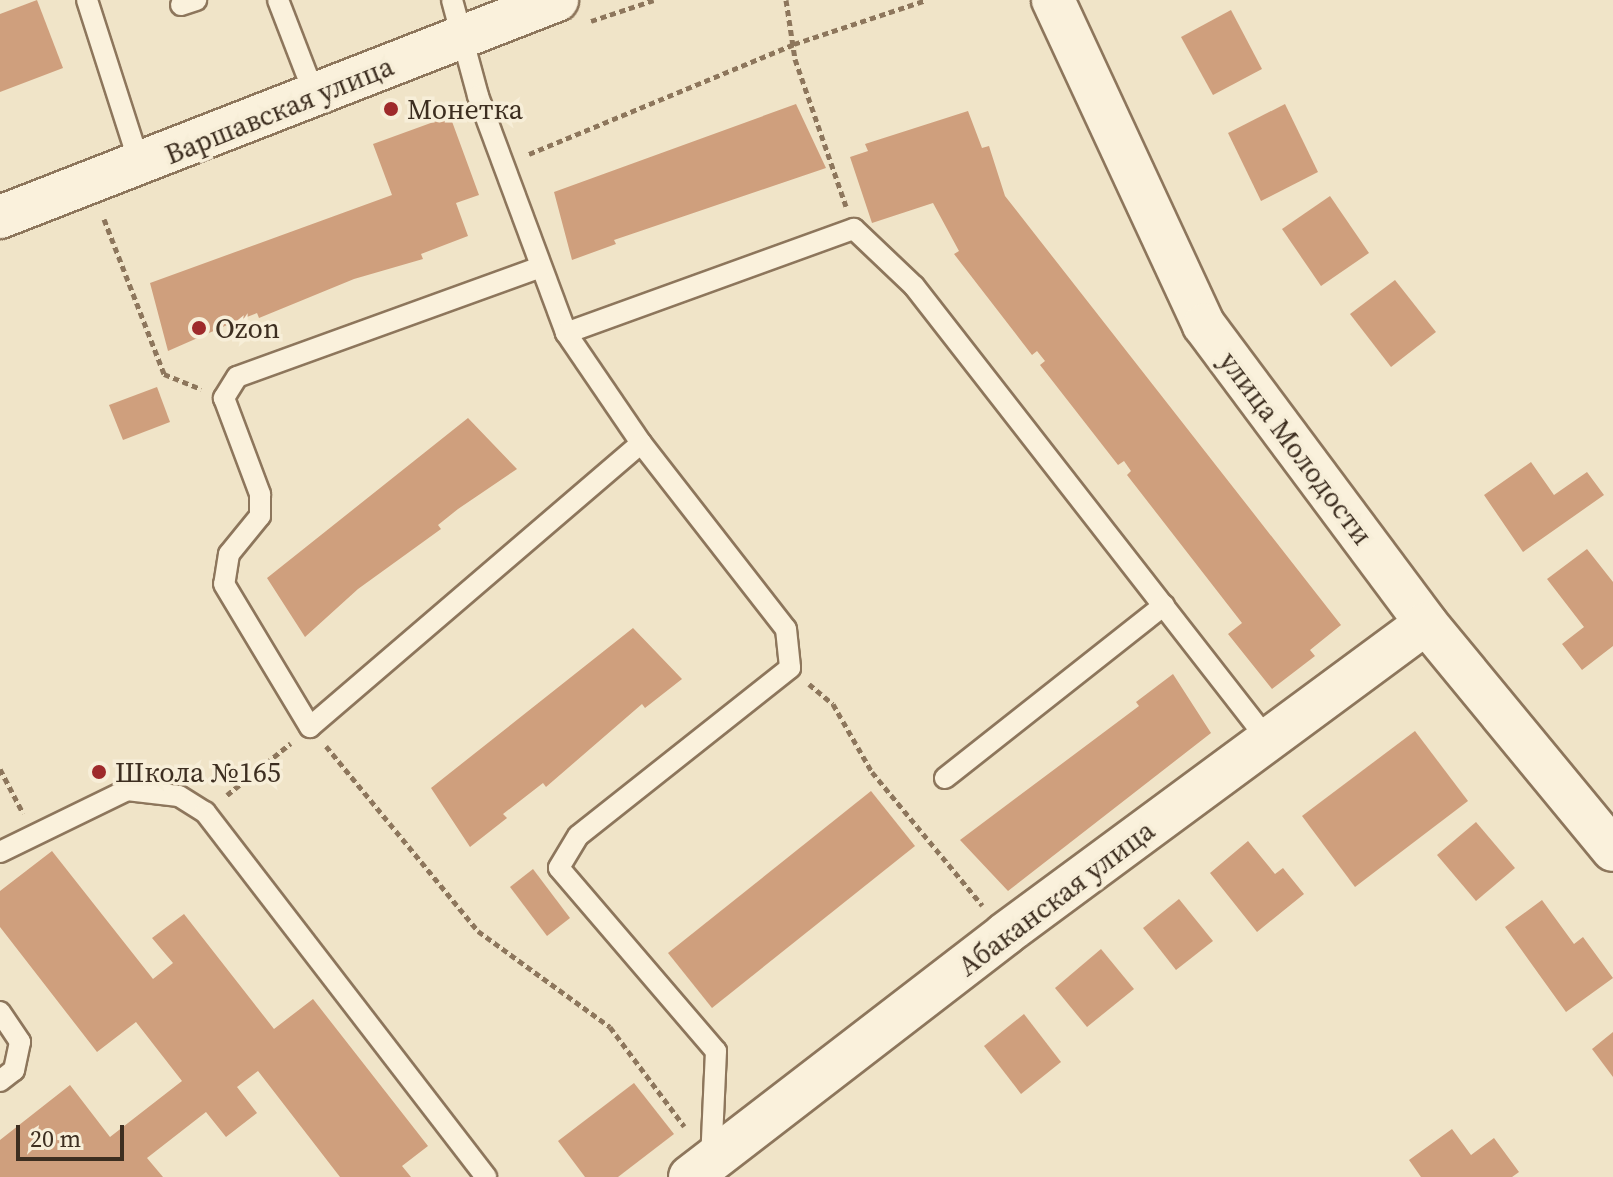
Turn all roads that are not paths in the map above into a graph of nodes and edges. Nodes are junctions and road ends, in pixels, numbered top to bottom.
1 (87, 0) edge
2 (278, 0) edge
3 (557, 0) edge
4 (1053, 0) edge
5 (458, 18) edge
6 (315, 96) junction
7 (140, 165) junction
8 (0, 217) edge
9 (538, 268) junction
10 (566, 333) junction
11 (641, 443) junction
12 (1164, 605) junction
13 (1426, 623) junction
14 (1268, 740) junction
15 (945, 778) dead end
16 (1613, 850) edge
17 (0, 852) edge
18 (0, 1012) edge
19 (0, 1081) edge
20 (708, 1172) edge
21 (486, 1177) edge

1 - 7 lane
2 - 6 lane
3 - 5 street, Варшавская улица
4 - 13 street, улица Молодости
5 - 6 street, Варшавская улица
5 - 9 lane
6 - 7 street, Варшавская улица
7 - 8 street, Варшавская улица
9 - 10 lane
9 - 11 lane
10 - 11 lane
10 - 12 lane
11 - 20 lane
12 - 14 lane
12 - 15 lane
13 - 14 street, Абаканская улица
13 - 16 street, улица Молодости
14 - 20 street, Абаканская улица
17 - 21 lane
18 - 19 lane

